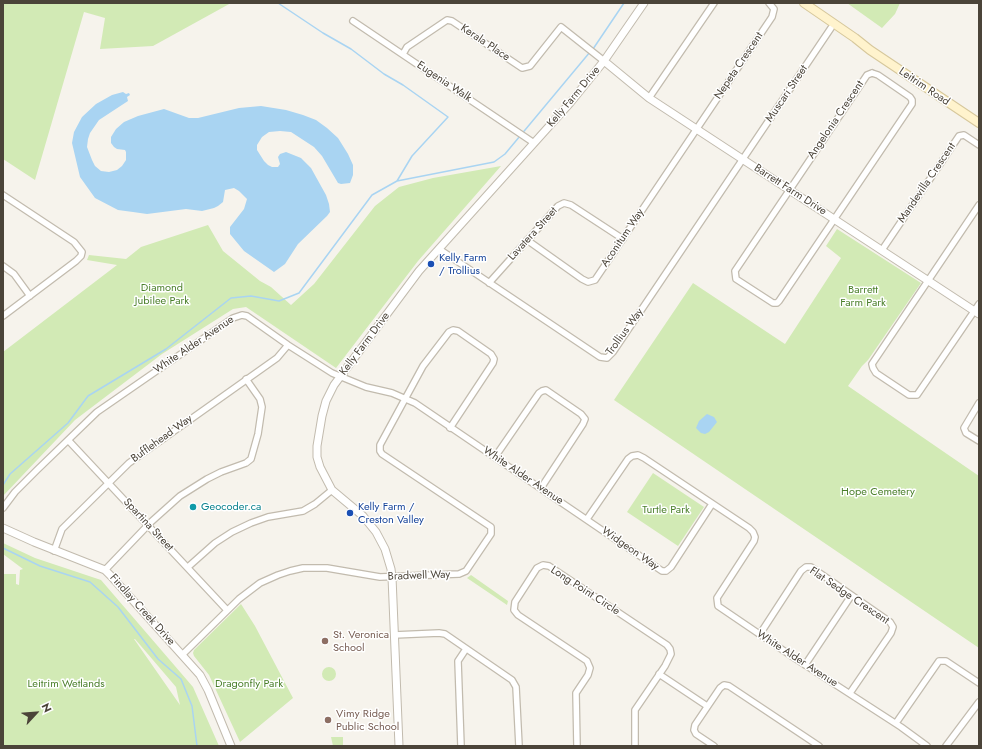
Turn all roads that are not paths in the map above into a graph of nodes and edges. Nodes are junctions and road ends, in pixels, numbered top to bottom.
1 (644, 3) edge
2 (714, 3) edge
3 (769, 3) edge
4 (796, 3) edge
5 (804, 3) edge
6 (353, 21) dead end
7 (831, 28) junction
8 (870, 50) junction
9 (403, 54) junction
10 (604, 61) junction
11 (649, 98) junction
12 (979, 123) edge
13 (696, 129) junction
14 (534, 143) junction
15 (979, 146) edge
16 (743, 159) junction
17 (790, 190) junction
18 (3, 195) edge
19 (979, 205) edge
20 (835, 220) junction
21 (622, 239) junction
22 (527, 240) junction
23 (439, 249) junction
24 (882, 250) junction
25 (3, 266) edge
26 (928, 280) junction
27 (489, 283) junction
28 (30, 296) junction
29 (979, 304) edge
30 (977, 312) edge
31 (3, 316) edge
32 (288, 345) junction
33 (340, 377) junction
34 (246, 379) junction
35 (406, 398) junction
36 (979, 404) edge
37 (450, 428) junction
38 (68, 440) junction
39 (979, 441) edge
40 (495, 457) junction
41 (108, 483) junction
42 (540, 488) junction
43 (332, 490) junction
44 (712, 504) junction
45 (3, 508) edge
46 (587, 519) junction
47 (148, 525) junction
48 (3, 528) edge
49 (54, 551) junction
50 (188, 567) junction
51 (105, 570) junction
52 (392, 577) junction
53 (851, 596) junction
54 (227, 610) junction
55 (760, 634) junction
56 (394, 635) junction
57 (466, 649) junction
58 (182, 655) junction
59 (805, 664) junction
60 (659, 674) junction
61 (979, 683) edge
62 (850, 693) junction
63 (979, 702) edge
64 (707, 706) junction
65 (896, 723) junction
66 (231, 746) edge
67 (399, 746) edge
68 (461, 746) edge
69 (519, 746) edge
70 (577, 746) edge
71 (636, 746) edge
72 (714, 746) edge
73 (818, 746) edge
74 (927, 746) edge
75 (946, 746) edge

1 - 10 street, Kelly Farm Drive
2 - 11 street
3 - 13 street, Nepeta Crescent
4 - 7 main road, Leitrim Road
5 - 8 main road, Leitrim Road
6 - 9 street, Eugenia Walk
7 - 8 main road, Leitrim Road
7 - 16 street, Muscari Street
8 - 12 main road, Leitrim Road
9 - 10 street, Kerala Place
9 - 14 street, Eugenia Walk
10 - 11 street, Barrett Farm Drive
10 - 14 street, Kelly Farm Drive
11 - 13 street, Barrett Farm Drive
13 - 16 street, Barrett Farm Drive
13 - 21 street, Aconitum Way
14 - 23 street, Kelly Farm Drive
15 - 24 street, Mandevilla Crescent
16 - 17 street, Barrett Farm Drive
16 - 27 street, Trollius Way
17 - 20 street, Barrett Farm Drive
17 - 20 street
17 - 20 street, Angelonia Crescent
18 - 28 street
19 - 26 street
20 - 24 street, Barrett Farm Drive
21 - 22 street, Lavatera Street
21 - 22 street, Aconitum Way
22 - 27 street, Lavatera Street
23 - 27 street, Trollius Way
23 - 33 street, Kelly Farm Drive
24 - 26 street, Barrett Farm Drive
25 - 28 street
26 - 30 street, Barrett Farm Drive
26 - 30 street
28 - 31 street
29 - 30 street
32 - 33 street, White Alder Avenue
32 - 34 street, Bufflehead Way
32 - 38 street, White Alder Avenue
33 - 35 street, White Alder Avenue
33 - 43 street, Kelly Farm Drive
34 - 41 street, Bufflehead Way
34 - 47 street
35 - 37 street, White Alder Avenue
35 - 37 street
35 - 52 street, Bradwell Way
36 - 39 street
37 - 40 street, White Alder Avenue
38 - 41 street, Spartina Street
38 - 45 street, White Alder Avenue
40 - 42 street, White Alder Avenue
40 - 42 street
41 - 47 street, Spartina Street
41 - 49 street, Bufflehead Way
42 - 46 street, White Alder Avenue
43 - 50 street
43 - 52 street, Kelly Farm Drive
44 - 46 street, White Alder Avenue
44 - 46 street, Widgeon Way
44 - 55 street, White Alder Avenue
47 - 50 street, Spartina Street
47 - 51 street
48 - 49 street, Findlay Creek Drive
49 - 51 street, Findlay Creek Drive
50 - 54 street, Spartina Street
51 - 58 street, Findlay Creek Drive
52 - 54 street, Bradwell Way
52 - 56 street, Kelly Farm Drive
53 - 55 street, Flat Sedge Crescent
53 - 59 street
53 - 62 street, Flat Sedge Crescent
54 - 58 street, Bradwell Way
55 - 59 street, White Alder Avenue
56 - 57 street
56 - 67 street, Kelly Farm Drive
57 - 68 street
57 - 69 street
58 - 66 street, Findlay Creek Drive
59 - 62 street, White Alder Avenue
60 - 64 street
60 - 70 street, Long Point Circle
60 - 71 street, Long Point Circle
61 - 65 street
62 - 65 street, White Alder Avenue
63 - 75 street
64 - 72 street
64 - 73 street
65 - 74 street, White Alder Avenue

